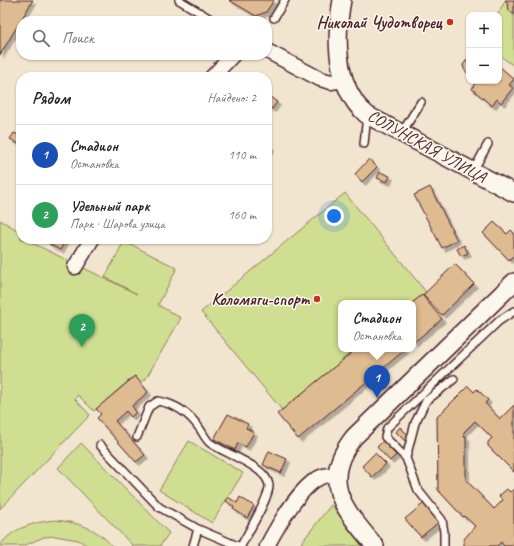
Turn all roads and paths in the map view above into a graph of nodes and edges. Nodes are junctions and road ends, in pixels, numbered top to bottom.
1 (179, 0) edge
2 (285, 0) edge
3 (342, 0) edge
4 (206, 16) edge
5 (274, 18) dead end
6 (272, 54) edge
7 (228, 60) edge
8 (217, 72) edge
9 (344, 80) junction
10 (421, 102) dead end
11 (367, 115) junction
12 (401, 134) junction
13 (364, 144) dead end
14 (488, 144) dead end
15 (472, 171) junction
16 (514, 193) edge
17 (89, 244) edge
18 (75, 267) dead end
19 (514, 282) edge
20 (514, 311) edge
21 (454, 379) dead end
22 (137, 437) dead end
23 (100, 445) dead end
24 (406, 458) junction
25 (337, 475) junction
26 (198, 529) junction
27 (193, 546) edge
28 (238, 546) edge
29 (241, 546) edge
30 (267, 546) edge
31 (375, 546) edge
32 (444, 546) edge

1 - 4 lane
2 - 5 lane
3 - 9 street, СОЛУНСКАЯ УЛИЦА
6 - 9 street
7 - 8 street
9 - 11 street, СОЛУНСКАЯ УЛИЦА
10 - 12 lane
11 - 12 street, СОЛУНСКАЯ УЛИЦА
11 - 13 lane
12 - 15 street, СОЛУНСКАЯ УЛИЦА
14 - 15 lane
15 - 16 street, СОЛУНСКАЯ УЛИЦА
17 - 18 street
19 - 25 street
20 - 24 lane
21 - 24 lane
22 - 29 lane
23 - 26 lane
24 - 32 lane
25 - 30 street
25 - 31 street
26 - 27 lane
26 - 28 lane

